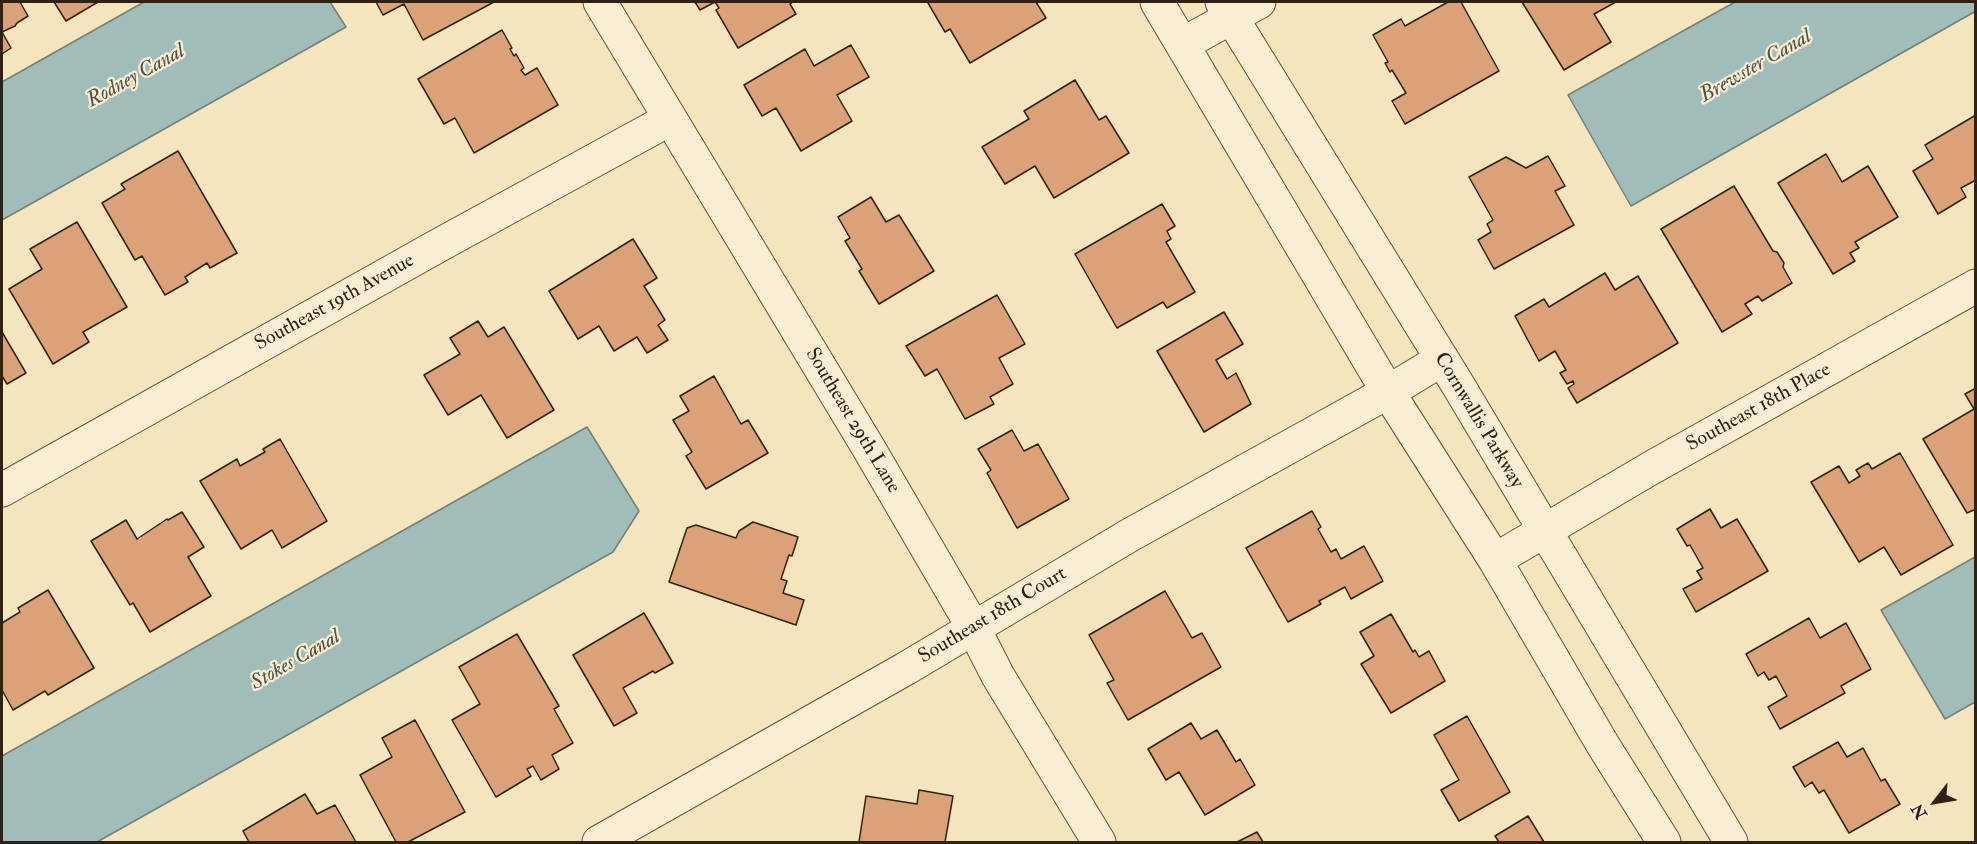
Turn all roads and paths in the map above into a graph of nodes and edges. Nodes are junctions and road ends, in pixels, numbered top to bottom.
1 (600, 2) edge
2 (1157, 2) edge
3 (1238, 7) edge
4 (1183, 44) junction
5 (670, 119) junction
6 (1976, 286) edge
7 (1441, 360) junction
8 (1389, 392) junction
9 (2, 490) edge
10 (1544, 531) junction
11 (1495, 560) junction
12 (973, 627) junction
13 (599, 843) edge
14 (1099, 843) edge
15 (1664, 843) edge
16 (1731, 843) edge

1 - 5 street, Southeast 29th Lane
2 - 4 street
3 - 4 street
3 - 7 street, Cornwallis Parkway
4 - 8 street
5 - 9 street, Southeast 19th Avenue
5 - 12 street, Southeast 29th Lane
6 - 10 street, Southeast 18th Place
7 - 8 street, Southeast 18th Court
7 - 10 street, Cornwallis Parkway
8 - 11 street
8 - 12 street, Southeast 18th Court
10 - 11 street, Southeast 18th Place
10 - 16 street, Cornwallis Parkway
11 - 15 street
12 - 13 street, Southeast 18th Court
12 - 14 street, Southeast 29th Lane

